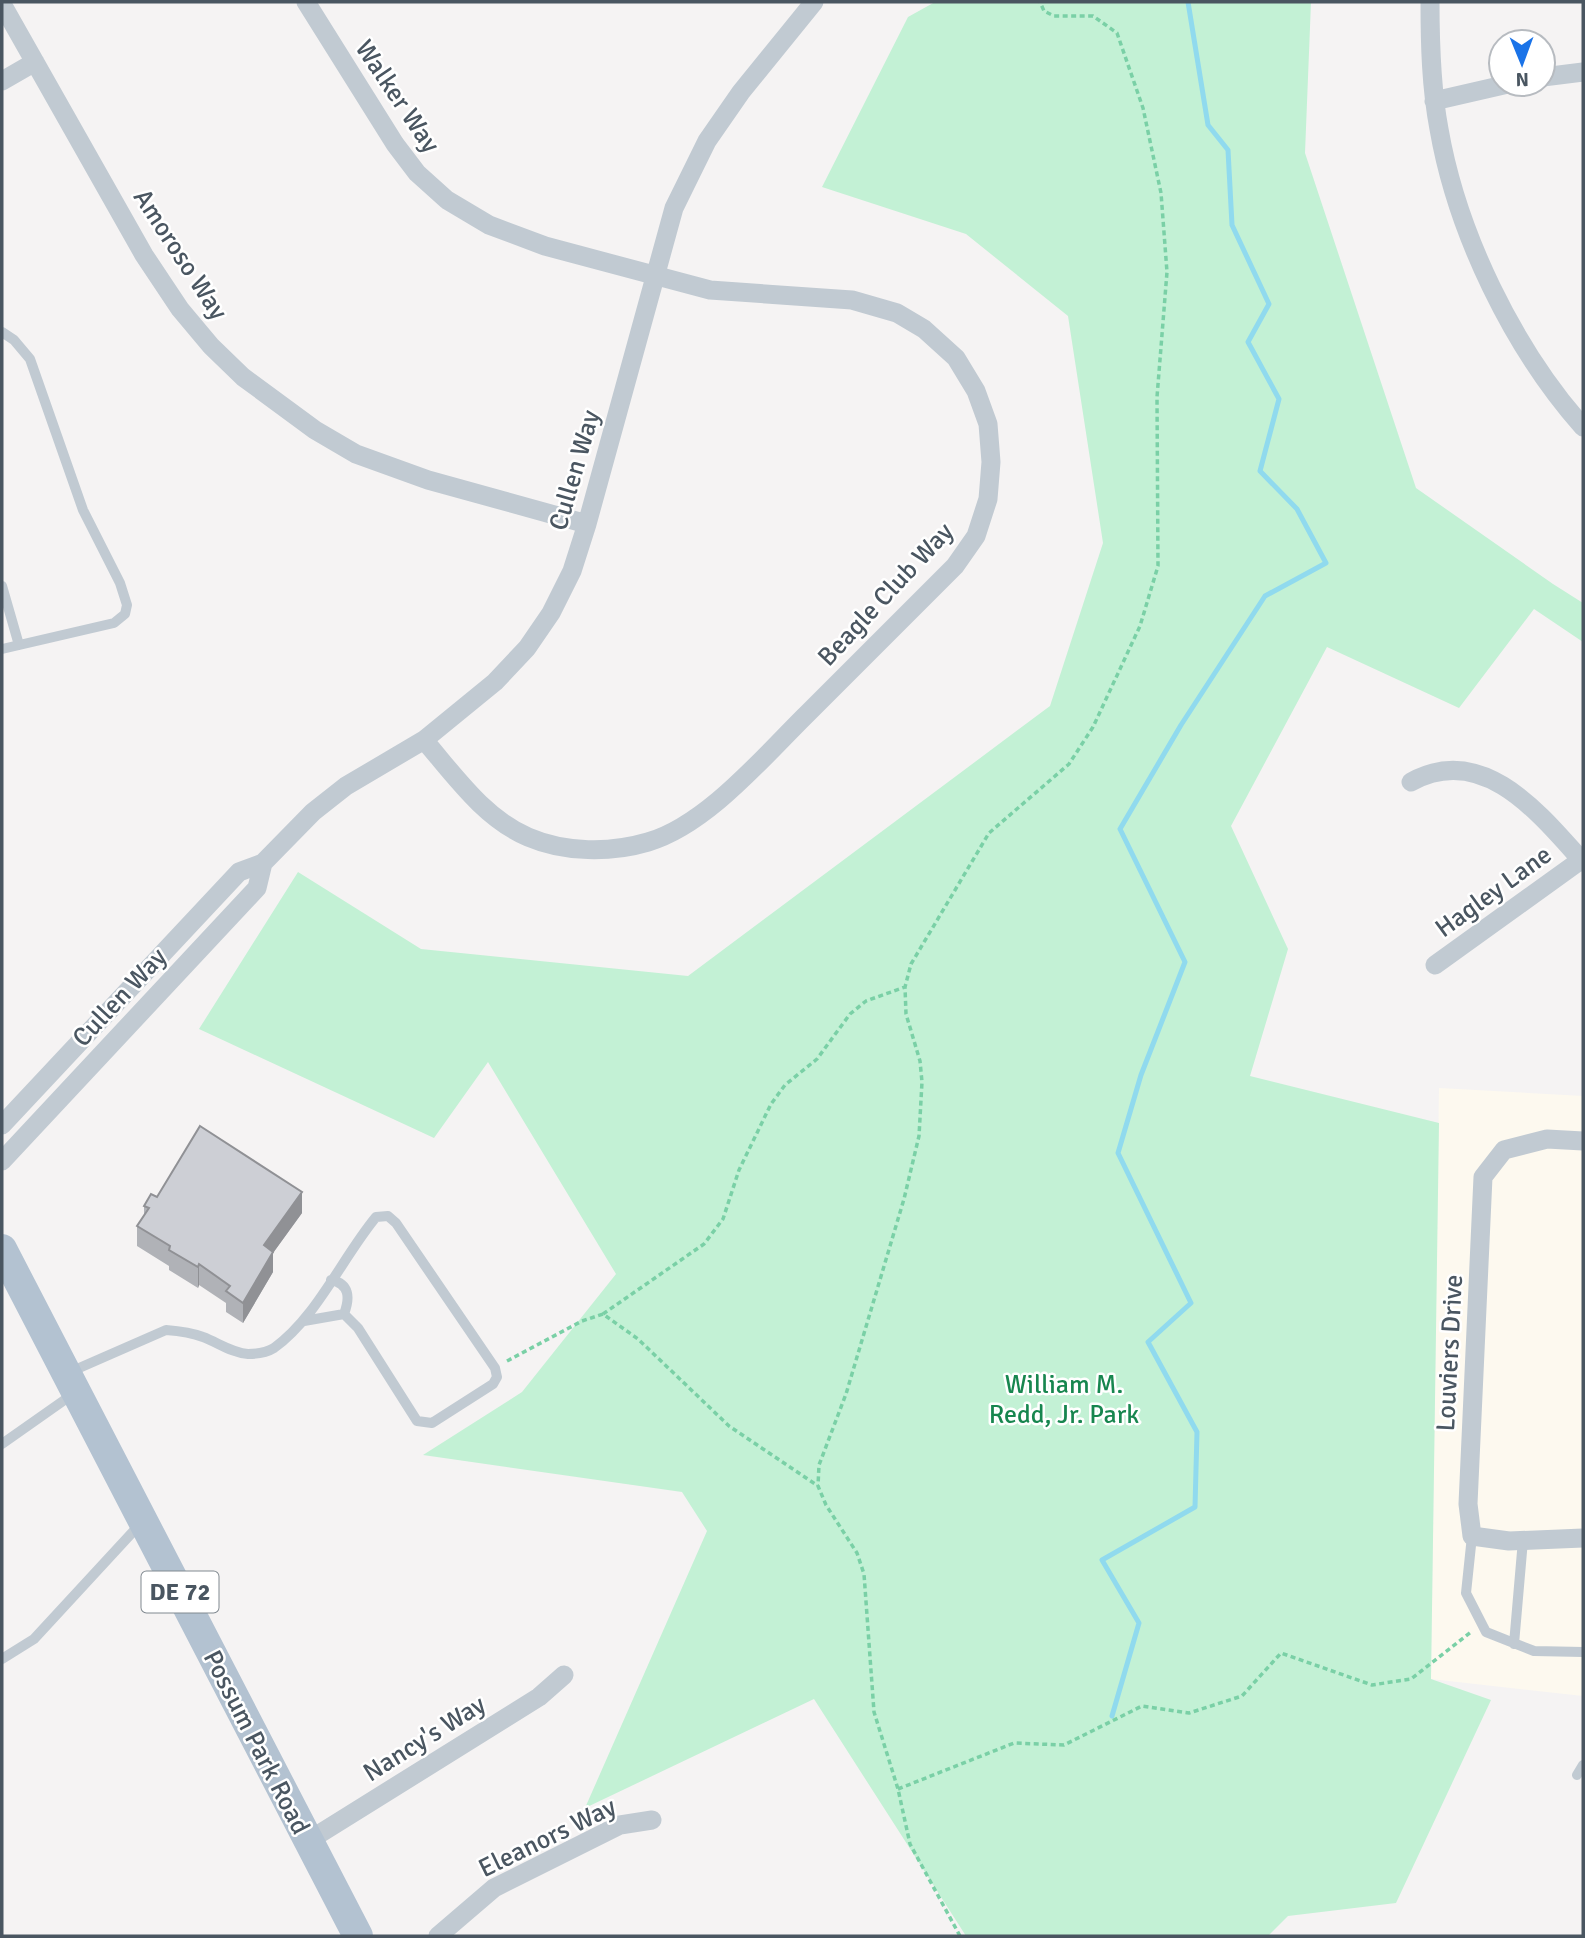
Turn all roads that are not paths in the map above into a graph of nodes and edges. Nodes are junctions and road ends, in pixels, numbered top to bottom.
1 (306, 2) edge
2 (814, 2) edge
3 (1430, 2) edge
4 (2, 5) edge
5 (35, 62) junction
6 (1583, 72) edge
7 (1557, 75) edge
8 (2, 81) edge
9 (1487, 89) edge
10 (1434, 101) junction
11 (656, 276) junction
12 (2, 332) edge
13 (1583, 427) edge
14 (587, 524) junction
15 (2, 586) edge
16 (19, 645) junction
17 (2, 649) edge
18 (424, 740) junction
19 (1411, 782) dead end
20 (1582, 861) edge
21 (263, 863) junction
22 (1435, 965) dead end
23 (2, 1125) edge
24 (1583, 1141) edge
25 (2, 1161) edge
26 (2, 1249) edge
27 (331, 1280) junction
28 (344, 1314) junction
29 (303, 1321) junction
30 (71, 1383) junction
31 (2, 1444) edge
32 (144, 1520) junction
33 (1472, 1536) junction
34 (1583, 1538) edge
35 (1522, 1540) junction
36 (1514, 1644) junction
37 (1583, 1652) edge
38 (2, 1659) edge
39 (564, 1675) dead end
40 (652, 1820) dead end
41 (308, 1841) junction
42 (358, 1936) edge
43 (438, 1936) edge

1 - 11 street, Walker Way
2 - 11 street, Cullen Way
3 - 10 street
4 - 5 street, Amoroso Way
5 - 8 street
5 - 14 street, Amoroso Way
6 - 7 street
9 - 10 street
10 - 13 street
11 - 14 street, Cullen Way
11 - 18 street, Beagle Club Way
12 - 16 lane
14 - 18 street, Cullen Way
15 - 16 lane
16 - 17 lane
18 - 21 street, Cullen Way
19 - 20 street
20 - 22 street, Hagley Lane
21 - 23 street, Cullen Way
21 - 25 street, Cullen Way
24 - 33 street, Louviers Drive
26 - 30 main road, Possum Park Road / DE 72
27 - 28 lane
27 - 28 lane
27 - 29 lane
28 - 29 lane
29 - 30 lane
30 - 31 lane
30 - 32 main road, Possum Park Road / DE 72
32 - 38 lane
32 - 41 main road, Possum Park Road / DE 72
33 - 35 street
33 - 36 lane
34 - 35 street
35 - 36 lane
36 - 37 lane
39 - 41 street, Nancy's Way
40 - 43 street, Eleanors Way
41 - 42 main road, Possum Park Road / DE 72

